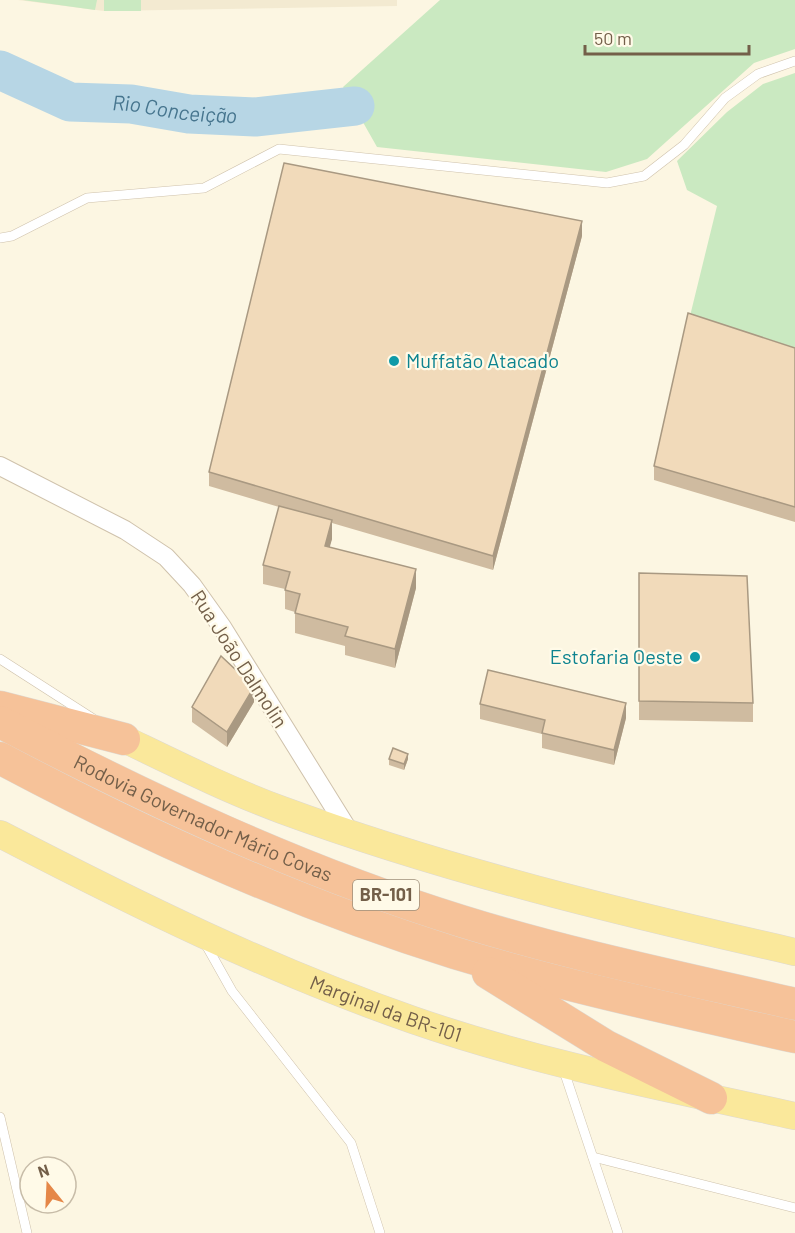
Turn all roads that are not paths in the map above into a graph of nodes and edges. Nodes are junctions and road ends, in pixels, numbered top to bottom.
1 (795, 61) edge
2 (0, 238) edge
3 (0, 466) edge
4 (0, 659) edge
5 (0, 707) edge
6 (0, 722) edge
7 (124, 739) junction
8 (0, 758) edge
9 (350, 833) junction
10 (0, 834) edge
11 (201, 935) junction
12 (454, 952) junction
13 (795, 952) edge
14 (795, 1004) edge
15 (795, 1037) edge
16 (562, 1063) junction
17 (711, 1098) junction
18 (0, 1116) edge
19 (795, 1116) edge
20 (593, 1157) junction
21 (795, 1208) edge
22 (27, 1233) edge
23 (380, 1233) edge
24 (618, 1233) edge

1 - 2 lane
3 - 9 street, Rua João Dalmolin
4 - 7 lane
5 - 7 highway
6 - 14 highway, Rodovia Governador Mário Covas / BR-101
7 - 9 main road
8 - 12 highway, Rodovia Governador Mário Covas / BR-101
9 - 13 main road
10 - 11 main road, Marginal da BR-101
11 - 16 main road, Marginal da BR-101
11 - 23 lane
12 - 15 highway, Rodovia Governador Mário Covas / BR-101
12 - 17 highway
16 - 17 main road, Marginal da BR-101
16 - 20 lane
17 - 19 main road, Marginal da BR-101
18 - 22 lane
20 - 21 lane
20 - 24 lane

